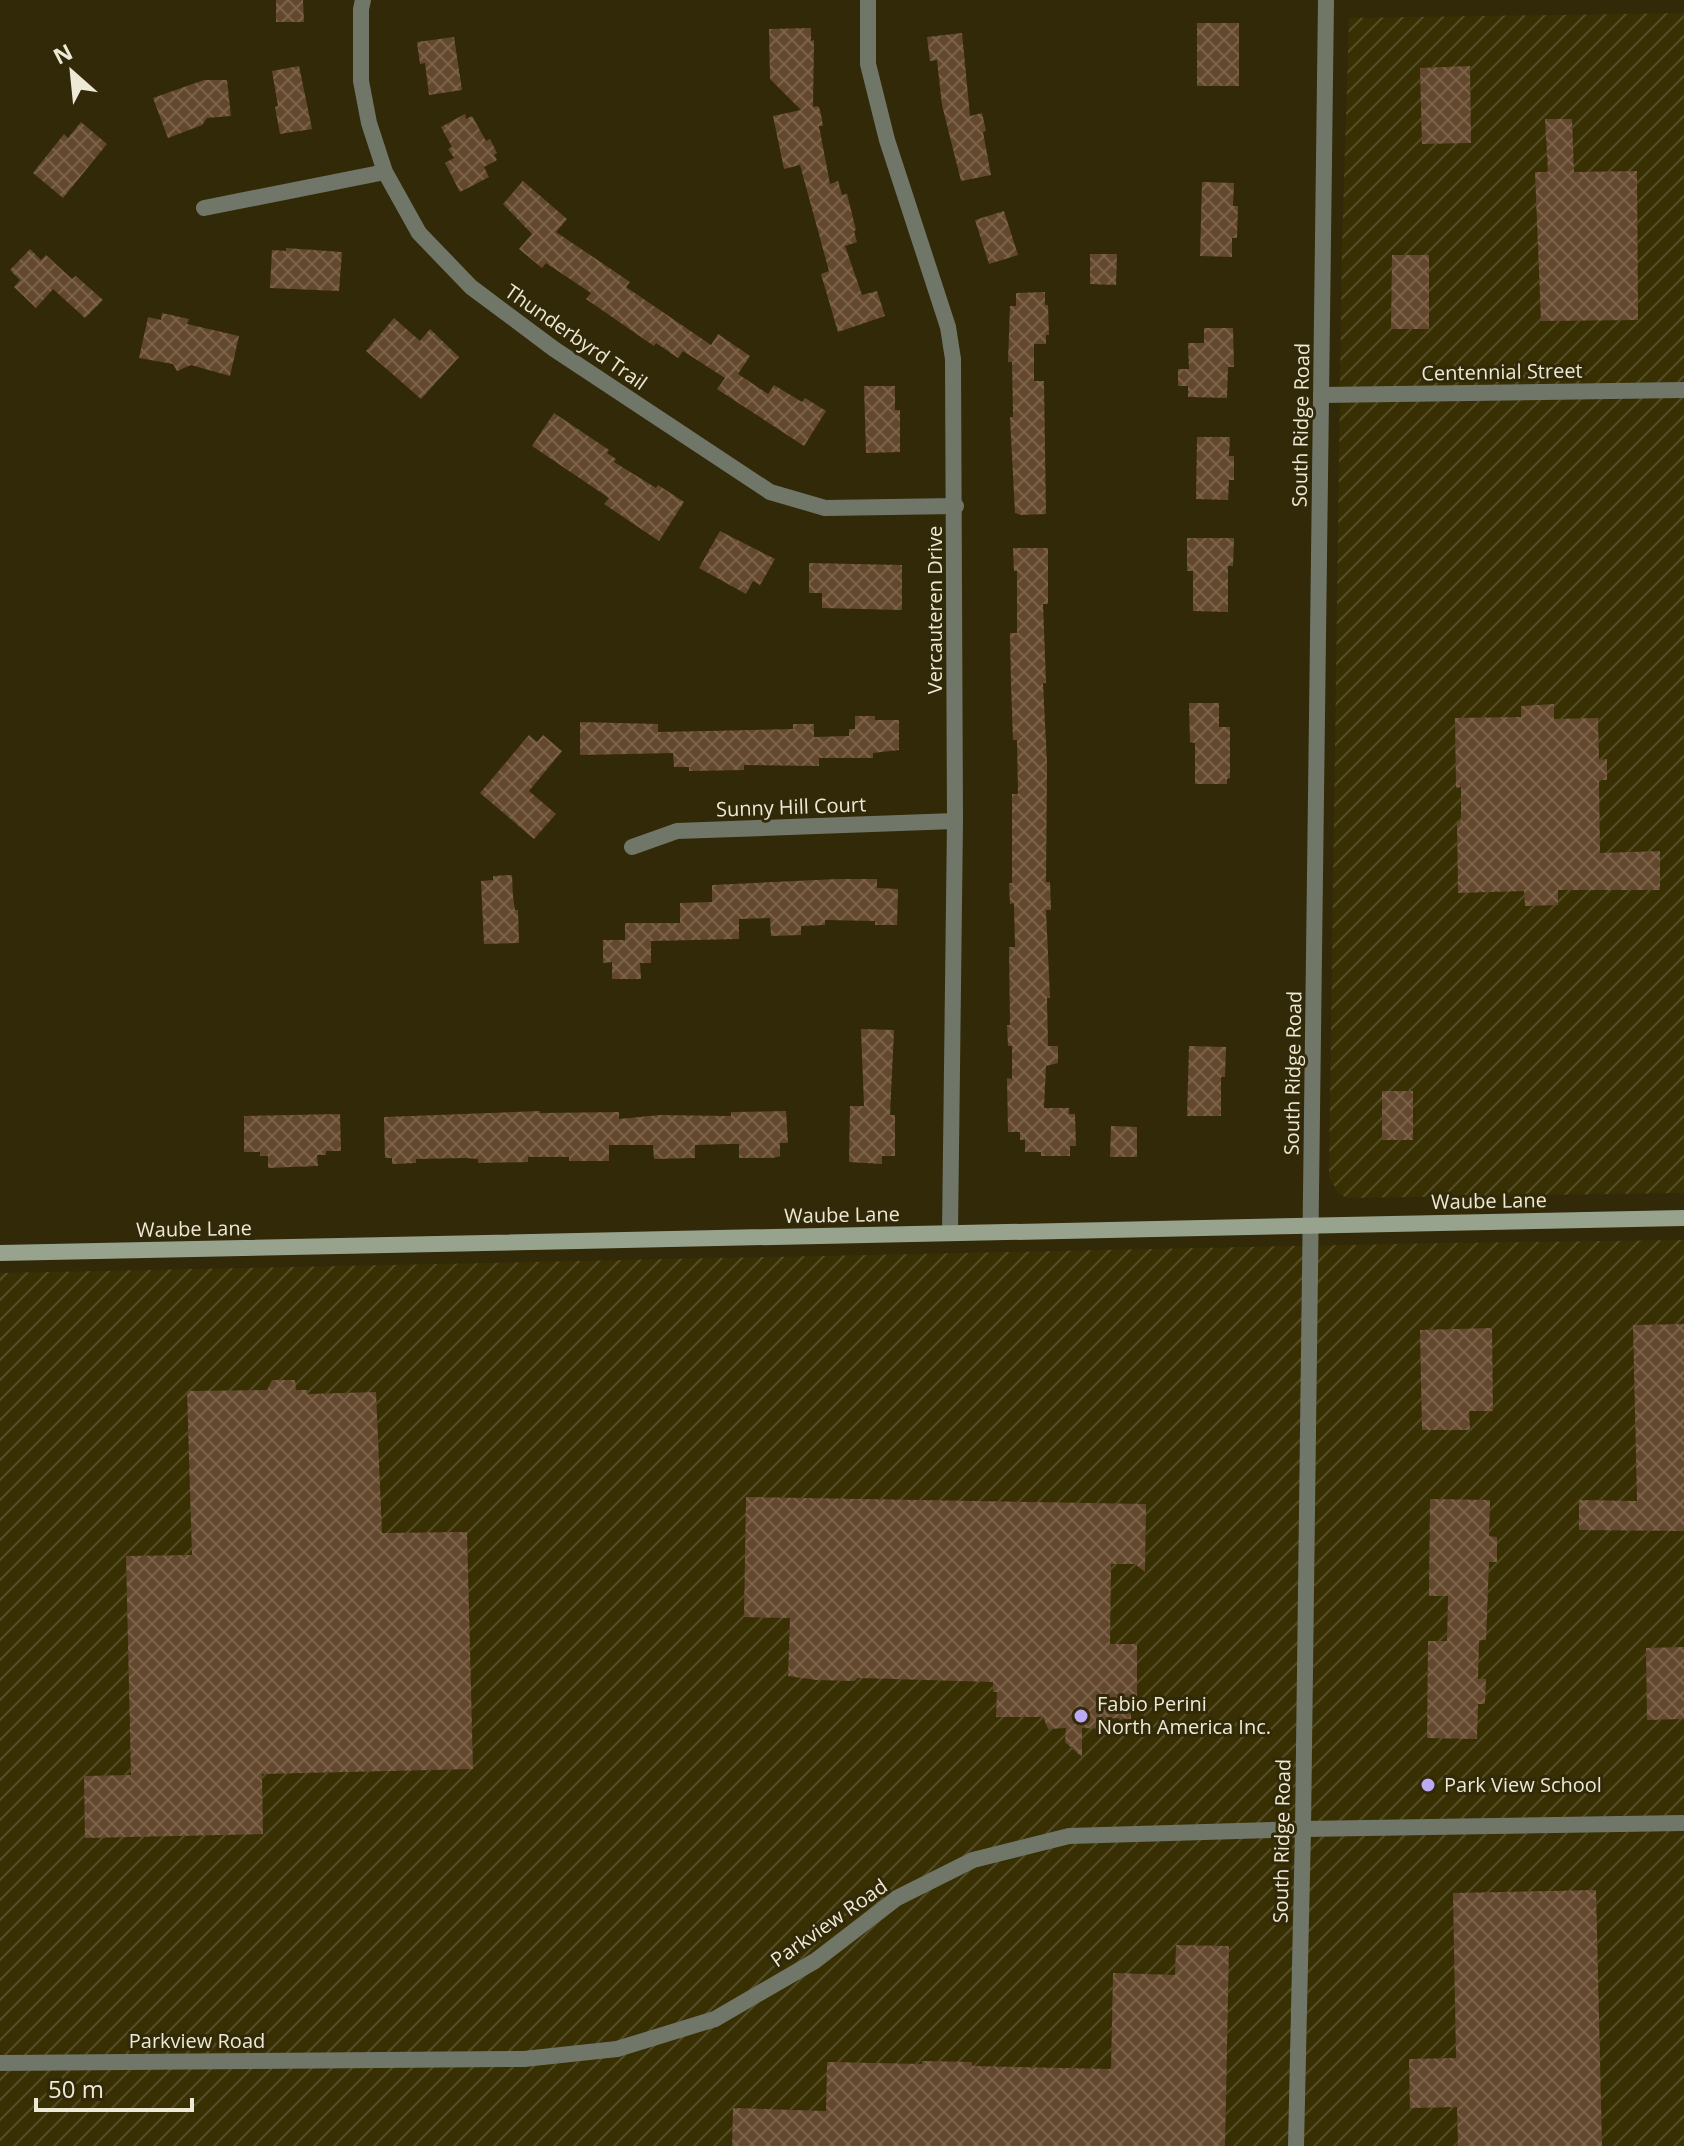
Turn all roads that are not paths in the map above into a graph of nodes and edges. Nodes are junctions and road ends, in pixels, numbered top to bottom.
1 (363, 0) edge
2 (868, 0) edge
3 (1326, 0) edge
4 (385, 172) junction
5 (204, 208) dead end
6 (1684, 390) edge
7 (1321, 395) junction
8 (956, 506) junction
9 (955, 821) junction
10 (632, 847) dead end
11 (1684, 1218) edge
12 (1311, 1225) junction
13 (950, 1233) junction
14 (0, 1253) edge
15 (1684, 1823) edge
16 (1303, 1829) junction
17 (0, 2063) edge
18 (1296, 2146) edge

1 - 4 street, Thunderbyrd Trail
2 - 8 street, Vercauteren Drive
3 - 7 street, South Ridge Road
4 - 5 street
4 - 8 street, Thunderbyrd Trail
6 - 7 street, Centennial Street
7 - 12 street, South Ridge Road
8 - 9 street, Vercauteren Drive
9 - 10 street, Sunny Hill Court
9 - 13 street, Vercauteren Drive
11 - 12 main road, Waube Lane
12 - 13 main road, Waube Lane
12 - 16 street, South Ridge Road
13 - 14 main road, Waube Lane
15 - 16 street, Parkview Road
16 - 17 street, Parkview Road
16 - 18 street, South Ridge Road

